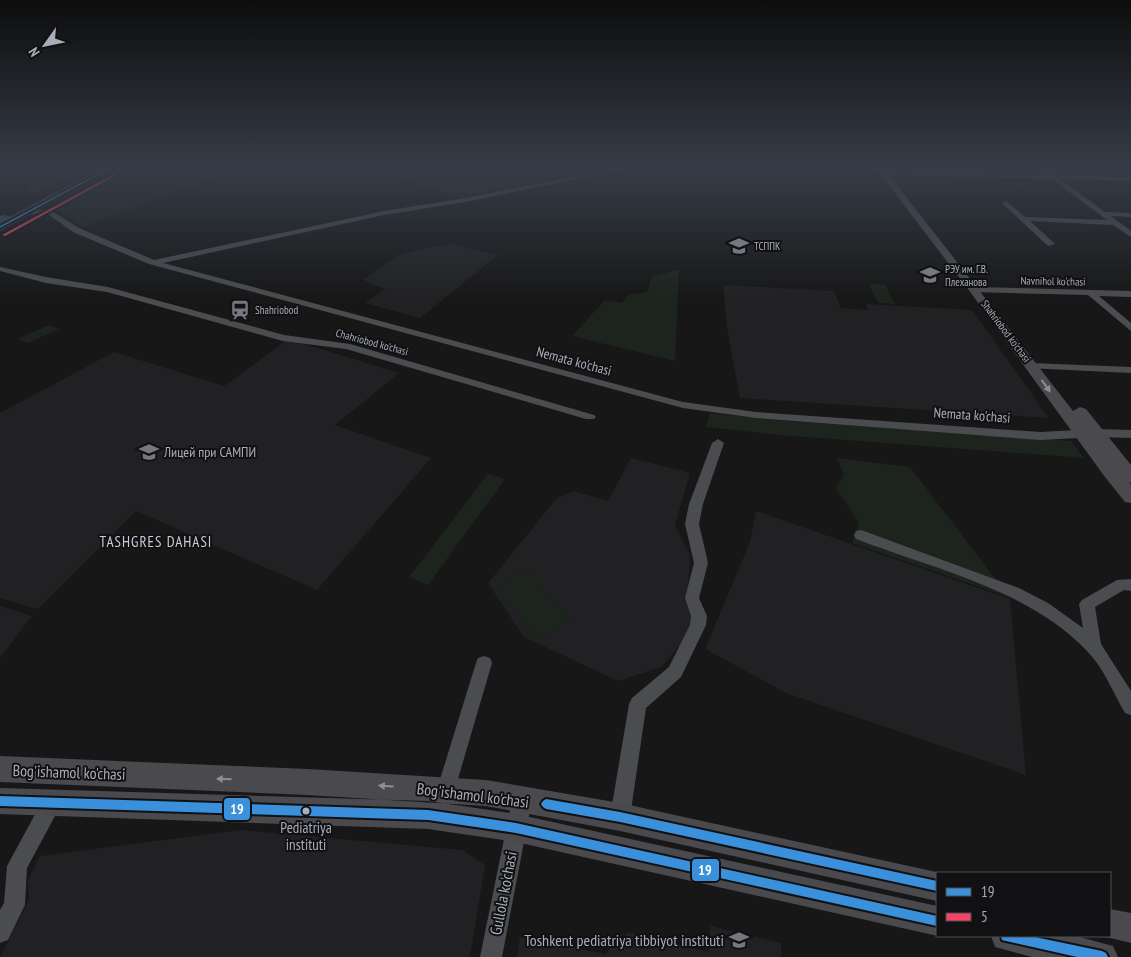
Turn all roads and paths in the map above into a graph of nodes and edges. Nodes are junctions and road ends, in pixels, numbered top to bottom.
1 (18, 212) edge
2 (27, 212) edge
3 (36, 212) edge
4 (50, 212) edge
5 (392, 212) edge
6 (918, 212) edge
7 (1015, 212) edge
8 (1100, 212) edge
9 (54, 213) joint
10 (22, 214) junction
11 (1103, 214) junction
12 (1131, 215) edge
13 (1023, 219) junction
14 (1, 221) edge
15 (1115, 223) junction
16 (1131, 235) edge
17 (1051, 244) dead end
18 (152, 262) junction
19 (0, 269) edge
20 (980, 290) junction
21 (1090, 293) junction
22 (1131, 294) edge
23 (1131, 328) edge
24 (1031, 366) junction
25 (1044, 366) junction
26 (1131, 370) edge
27 (590, 417) dead end
28 (1089, 433) junction
29 (1131, 434) edge
30 (718, 443) dead end
31 (1131, 477) edge
32 (1131, 497) edge
33 (860, 535) dead end
34 (1131, 586) edge
35 (1094, 648) junction
36 (484, 663) dead end
37 (1131, 708) edge
38 (0, 769) edge
39 (446, 789) junction
40 (522, 800) junction
41 (0, 801) edge
42 (52, 803) junction
43 (620, 817) junction
44 (516, 828) junction
45 (936, 886) edge
46 (936, 921) edge
47 (1111, 924) edge
48 (1131, 928) edge
49 (0, 932) edge
50 (1012, 937) edge
51 (1084, 948) edge
52 (491, 957) edge

1 - 14 highway
2 - 10 highway
3 - 10 street
4 - 9 street
5 - 18 street
6 - 20 main road, Shahriobod ko'chasi
7 - 13 street
8 - 11 street
9 - 18 street, Nemata ko'chasi
10 - 14 highway
11 - 12 street
11 - 15 street
13 - 15 street
13 - 17 street
15 - 16 street
18 - 28 street, Nemata ko'chasi
19 - 27 street, Chahriobod ko'chasi
20 - 21 street, Navnihol ko'chasi
20 - 24 main road, Shahriobod ko'chasi
20 - 25 main road, Shahriobod ko'chasi
21 - 22 street, Navnihol ko'chasi
21 - 23 street
24 - 25 street
24 -> 28 main road, Shahriobod ko'chasi
25 - 26 street
25 - 28 main road, Shahriobod ko'chasi
28 - 29 street, Nemata ko'chasi
28 - 31 main road, Shahriobod ko'chasi
28 - 32 main road, Shahriobod ko'chasi
30 - 43 street
33 - 35 street
34 - 35 street
35 - 37 street
36 - 39 street
39 -> 38 main road, Bog'ishamol ko'chasi
39 - 40 main road, Bog'ishamol ko'chasi
40 - 43 main road, Bog'ishamol ko'chasi
40 - 44 street, Gullola ko'chasi
41 - 42 main road, Bog'ishamol ko'chasi
42 - 44 main road, Bog'ishamol ko'chasi
42 - 49 street
43 - 45 main road, Bog'ishamol ko'chasi
44 - 46 main road, Bog'ishamol ko'chasi
44 - 52 street, Gullola ko'chasi
47 - 48 main road
50 - 51 main road

